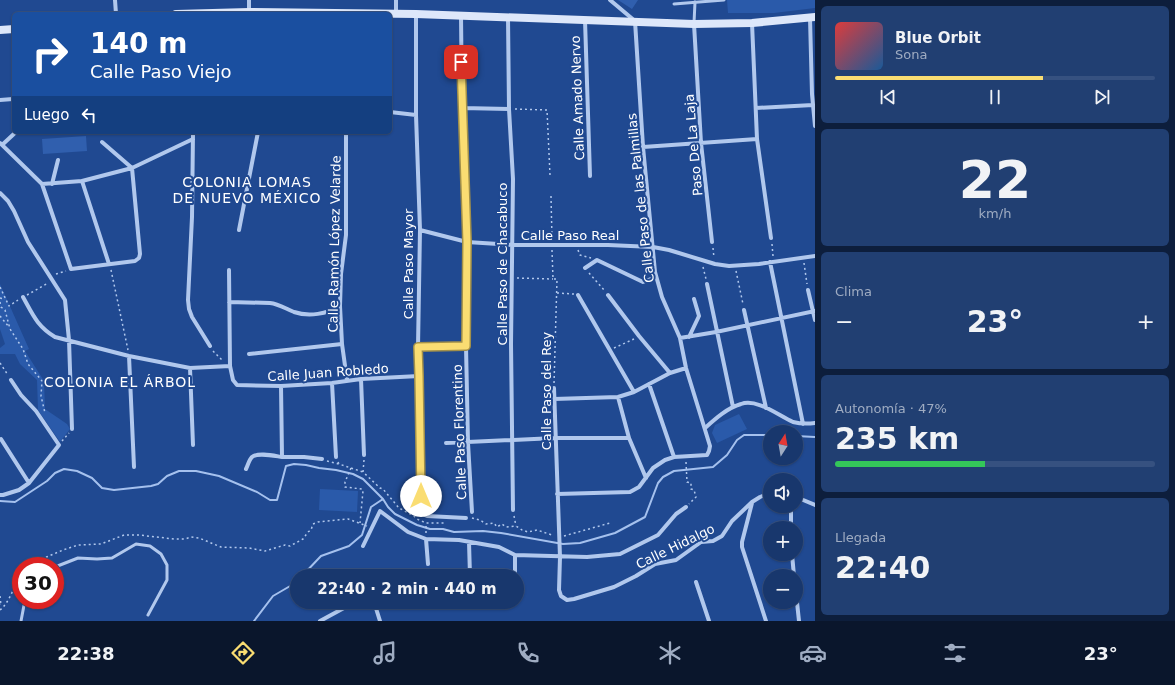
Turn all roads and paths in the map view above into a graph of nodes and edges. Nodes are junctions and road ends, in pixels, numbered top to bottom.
1 (115, 0) edge
2 (249, 0) edge
3 (396, 0) edge
4 (610, 0) edge
5 (724, 0) edge
6 (695, 2) junction
7 (674, 4) dead end
8 (116, 12) edge
9 (249, 12) edge
10 (392, 14) edge
11 (396, 14) junction
12 (416, 14) junction
13 (460, 15) junction
14 (508, 17) junction
15 (813, 18) edge
16 (585, 20) junction
17 (635, 21) junction
18 (752, 23) junction
19 (694, 24) junction
20 (12, 29) edge
21 (0, 30) edge
22 (813, 93) edge
23 (12, 99) edge
24 (0, 100) edge
25 (812, 105) junction
26 (462, 108) junction
27 (756, 108) junction
28 (509, 109) junction
29 (392, 112) edge
30 (416, 115) junction
31 (815, 126) edge
32 (14, 134) edge
33 (193, 134) edge
34 (258, 134) edge
35 (346, 134) edge
36 (193, 139) junction
37 (757, 139) junction
38 (102, 142) dead end
39 (702, 143) junction
40 (1, 144) edge
41 (643, 147) junction
42 (58, 160) dead end
43 (132, 168) junction
44 (550, 175) dead end
45 (590, 176) dead end
46 (82, 181) junction
47 (42, 184) junction
48 (52, 184) junction
49 (0, 193) edge
50 (551, 196) dead end
51 (239, 230) dead end
52 (420, 230) junction
53 (771, 238) joint
54 (467, 242) junction
55 (712, 242) joint
56 (512, 245) junction
57 (552, 245) junction
58 (576, 245) junction
59 (653, 247) junction
60 (815, 256) edge
61 (803, 258) junction
62 (702, 259) junction
63 (597, 260) junction
64 (772, 262) junction
65 (110, 264) junction
66 (715, 264) junction
67 (735, 266) junction
68 (585, 268) joint
69 (71, 269) junction
70 (228, 270) dead end
71 (656, 277) junction
72 (511, 278) junction
73 (51, 279) junction
74 (553, 279) junction
75 (707, 284) joint
76 (0, 287) edge
77 (808, 290) joint
78 (558, 293) junction
79 (578, 295) joint
80 (608, 295) joint
81 (23, 297) junction
82 (0, 298) edge
83 (6, 299) junction
84 (694, 300) dead end
85 (0, 302) edge
86 (229, 302) junction
87 (340, 306) junction
88 (744, 310) joint
89 (814, 312) edge
90 (0, 316) edge
91 (781, 318) junction
92 (815, 320) edge
93 (748, 325) junction
94 (10, 329) junction
95 (716, 332) junction
96 (639, 336) junction
97 (689, 337) junction
98 (680, 338) junction
99 (69, 340) junction
100 (342, 344) junction
101 (210, 346) dead end
102 (466, 346) junction
103 (418, 347) junction
104 (610, 350) junction
105 (214, 353) dead end
106 (249, 354) dead end
107 (129, 356) junction
108 (0, 363) edge
109 (230, 366) junction
110 (190, 368) junction
111 (686, 368) junction
112 (670, 373) junction
113 (419, 376) junction
114 (361, 379) junction
115 (11, 380) joint
116 (347, 380) junction
117 (332, 383) junction
118 (649, 384) junction
119 (280, 386) junction
120 (554, 388) joint
121 (634, 392) junction
122 (618, 397) junction
123 (554, 398) junction
124 (733, 407) junction
125 (766, 408) junction
126 (44, 423) junction
127 (815, 423) edge
128 (803, 424) junction
129 (705, 428) junction
130 (72, 429) joint
131 (555, 438) junction
132 (628, 438) junction
133 (1, 439) dead end
134 (513, 440) junction
135 (446, 443) dead end
136 (468, 443) junction
137 (59, 445) junction
138 (193, 446) dead end
139 (364, 455) dead end
140 (282, 457) junction
141 (336, 457) joint
142 (674, 457) junction
143 (322, 459) joint
144 (688, 459) dead end
145 (683, 462) dead end
146 (339, 464) junction
147 (686, 465) dead end
148 (134, 467) dead end
149 (351, 468) junction
150 (246, 469) dead end
151 (364, 472) dead end
152 (646, 478) junction
153 (29, 483) junction
154 (557, 494) junction
155 (0, 495) edge
156 (763, 496) edge
157 (803, 500) edge
158 (752, 502) junction
159 (815, 506) edge
160 (686, 507) joint
161 (513, 510) joint
162 (472, 512) dead end
163 (466, 518) dead end
164 (360, 523) junction
165 (426, 523) dead end
166 (610, 523) dead end
167 (367, 526) dead end
168 (516, 526) dead end
169 (560, 537) junction
170 (426, 539) junction
171 (469, 542) junction
172 (363, 546) dead end
173 (515, 555) junction
174 (559, 555) junction
175 (47, 557) edge
176 (64, 563) edge
177 (428, 564) dead end
178 (470, 569) edge
179 (515, 569) edge
180 (696, 582) dead end
181 (558, 590) joint
182 (12, 593) edge
183 (0, 596) edge
184 (0, 604) edge
185 (23, 609) edge
186 (342, 609) edge
187 (376, 609) edge
188 (798, 609) edge
189 (0, 610) edge
190 (148, 615) dead end
191 (21, 621) edge
192 (321, 621) edge
193 (380, 621) edge
194 (709, 621) edge
195 (766, 621) edge
196 (799, 621) edge

1 - 8 street
2 - 9 street
3 - 11 street
4 - 17 street
5 - 6 lane
6 - 7 lane
6 - 19 lane
10 - 11 main road
11 - 12 main road
12 - 13 main road
12 - 30 street, Calle Paso Mayor
13 - 14 main road
13 - 26 street, Calle Paso Florentino
14 - 16 main road
14 - 28 street, Calle Paso de Chacabuco
15 - 18 main road
15 - 22 street
16 - 17 main road
16 - 45 street, Calle Amado Nervo
17 - 19 main road
17 - 41 street, Calle Paso de las Palmillas
18 - 19 main road
18 - 27 street
19 - 39 street, Paso De La Laja
20 - 21 main road
22 - 25 street
23 - 24 street
25 - 27 street
25 - 31 street
26 - 28 street
26 - 54 street, Calle Paso Florentino
27 - 37 street
28 - 44 path
28 - 56 street, Calle Paso de Chacabuco
29 - 30 street
30 - 52 street, Calle Paso Mayor
32 - 40 street
33 - 36 street
34 - 51 street
35 - 87 street, Calle Ramón López Velarde
36 - 43 street
36 - 101 street
37 - 39 street
37 - 53 street
38 - 43 street
39 - 41 street
39 - 55 street, Paso De La Laja
40 - 47 street
41 - 59 street, Calle Paso de las Palmillas
42 - 48 street
43 - 46 street
43 - 65 street
46 - 48 street
46 - 65 street
47 - 48 street
47 - 69 street
49 - 73 street
50 - 57 path, Calle Paso del Rey
52 - 54 street, Calle Paso Real
52 - 103 street, Calle Paso Mayor
53 - 64 path
54 - 56 street, Calle Paso Real
54 - 102 street, Calle Paso Florentino
55 - 66 path
56 - 57 street, Calle Paso Real
56 - 72 street, Calle Paso de Chacabuco
57 - 58 street, Calle Paso Real
57 - 74 path, Calle Paso del Rey
58 - 59 street, Calle Paso Real
58 - 63 path
59 - 62 street, Calle Paso Real
59 - 71 street, Calle Paso de las Palmillas
60 - 61 street, Calle Paso Real
61 - 64 street, Calle Paso Real
61 - 77 path
62 - 66 street, Calle Paso Real
62 - 75 path
63 - 68 street
63 - 71 street
64 - 67 street, Calle Paso Real
64 - 91 street
65 - 69 street
65 - 107 path
66 - 67 street, Calle Paso Real
67 - 88 path
68 - 80 path
69 - 73 path
70 - 86 street
71 - 98 street, Calle Paso de las Palmillas
72 - 74 path
72 - 134 street, Calle Paso de Chacabuco
73 - 81 path
73 - 99 street
74 - 78 path, Calle Paso del Rey
75 - 95 street
76 - 83 path
77 - 89 street
78 - 79 path
78 - 120 path, Calle Paso del Rey
79 - 104 street
80 - 96 street
81 - 83 path
81 - 99 street
82 - 83 path
84 - 97 street
85 - 94 path
86 - 87 street
86 - 109 street
87 - 100 street, Calle Ramón López Velarde
88 - 93 street
89 - 91 street
89 - 92 street
90 - 94 path
91 - 93 street
91 - 128 street
93 - 95 street
93 - 125 street
94 - 126 path
95 - 97 street
95 - 124 street
96 - 104 path
96 - 112 street
97 - 98 street
98 - 111 street, Calle Paso de las Palmillas
99 - 107 street
99 - 130 street
100 - 106 street
100 - 116 street, Calle Ramón López Velarde
102 - 103 street
102 - 136 street, Calle Paso Florentino
103 - 113 street, Calle Paso Mayor
104 - 121 street
105 - 109 path
107 - 110 street
107 - 148 street
108 - 115 path
109 - 110 street
109 - 119 street, Calle Juan Robledo
110 - 138 street
111 - 112 street
111 - 129 street, Calle Paso de las Palmillas
112 - 118 street
113 - 114 street, Calle Juan Robledo
113 - 163 street, Calle Paso Mayor
114 - 116 street, Calle Juan Robledo
114 - 139 street
115 - 126 street
116 - 117 street, Calle Juan Robledo
117 - 119 street, Calle Juan Robledo
117 - 141 street
118 - 121 street
118 - 142 street
119 - 140 street
120 - 123 street, Calle Paso del Rey
121 - 122 street
122 - 123 street
122 - 132 street
123 - 131 street, Calle Paso del Rey
124 - 125 street
124 - 129 street
125 - 128 street
126 - 137 street
127 - 128 street
129 - 142 street, Calle Paso de las Palmillas
130 - 137 path
131 - 132 street
131 - 134 street
131 - 154 street, Calle Paso del Rey
132 - 152 street
133 - 153 street
134 - 136 street
134 - 161 street, Calle Paso de Chacabuco
135 - 136 street
136 - 162 street, Calle Paso Florentino
137 - 153 street
140 - 143 street
140 - 150 street
141 - 146 path
142 - 152 street
143 - 146 path
144 - 145 path
146 - 149 path
147 - 160 path
149 - 151 path
149 - 164 path
152 - 154 street
153 - 155 street
154 - 169 street, Calle Paso del Rey
156 - 158 street, Calle Hidalgo
157 - 159 street
158 - 181 street, Calle Hidalgo
158 - 195 street
160 - 174 street
161 - 168 path
164 - 167 path
164 - 175 path
165 - 170 path
166 - 169 path
169 - 174 street, Calle Paso del Rey
170 - 171 street
170 - 172 street
170 - 177 street
171 - 173 street
171 - 178 street
173 - 174 street
173 - 179 street
174 - 181 street, Calle Paso del Rey
176 - 190 lane
180 - 194 street
182 - 189 path
183 - 184 path
185 - 191 lane
186 - 192 street
187 - 193 street
188 - 196 street

